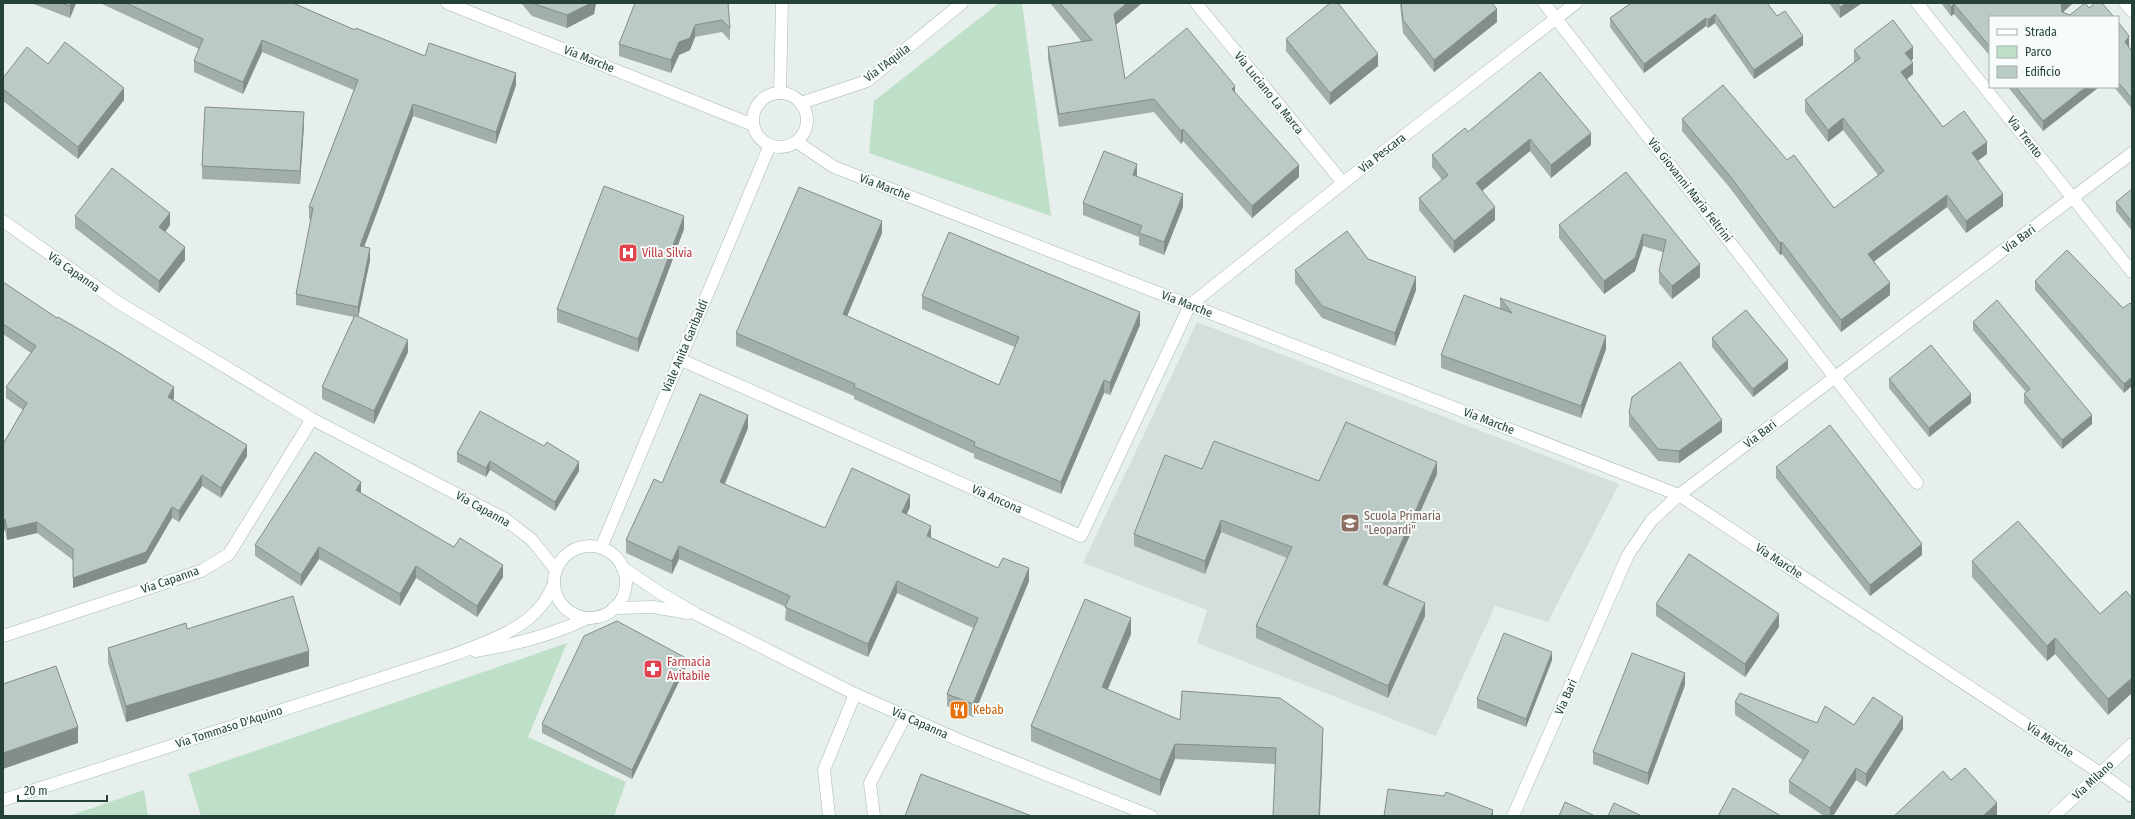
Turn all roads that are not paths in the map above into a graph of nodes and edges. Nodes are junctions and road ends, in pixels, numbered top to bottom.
1 (447, 3) edge
2 (782, 3) edge
3 (962, 3) edge
4 (1196, 3) edge
5 (1544, 3) edge
6 (1576, 3) edge
7 (1917, 3) edge
8 (2125, 3) edge
9 (2132, 12) edge
10 (1556, 18) junction
11 (1987, 84) edge
12 (1990, 88) edge
13 (780, 93) junction
14 (801, 103) junction
15 (754, 125) junction
16 (796, 142) junction
17 (770, 145) junction
18 (2132, 153) edge
19 (1343, 183) junction
20 (2073, 199) junction
21 (3, 221) edge
22 (2132, 272) edge
23 (1190, 305) junction
24 (679, 359) junction
25 (1836, 377) junction
26 (312, 419) junction
27 (1917, 483) dead end
28 (1679, 495) junction
29 (601, 548) junction
30 (622, 567) junction
31 (556, 570) junction
32 (554, 584) junction
33 (614, 608) junction
34 (696, 614) junction
35 (588, 618) junction
36 (3, 636) edge
37 (456, 654) junction
38 (855, 694) junction
39 (905, 717) junction
40 (2132, 744) edge
41 (2100, 773) junction
42 (2132, 796) edge
43 (3, 800) edge
44 (828, 816) edge
45 (874, 816) edge
46 (1151, 816) edge
47 (1513, 816) edge
48 (2054, 816) edge

1 - 15 street, Via Marche
2 - 13 street
3 - 14 street, Via l'Aquila
4 - 19 street, Via Luciano La Marca
5 - 10 street, Via Giovanni Maria Feltrini
6 - 10 street, Via Pescara
7 - 11 street, Via Trento
8 - 9 street
10 - 19 street, Via Pescara
10 - 25 street, Via Giovanni Maria Feltrini
12 - 20 street, Via Trento
13 - 14 street
13 - 15 street
14 - 16 street
15 - 17 street
16 - 17 street
16 - 23 street, Via Marche
17 - 24 street, Viale Anita Garibaldi
18 - 20 street, Via Bari
19 - 23 street, Via Pescara
20 - 22 street, Via Trento
20 - 25 street, Via Bari
21 - 26 street, Via Capanna
23 - 24 street, Via Ancona
23 - 28 street, Via Marche
24 - 29 street, Viale Anita Garibaldi
25 - 27 street, Via Giovanni Maria Feltrini
25 - 28 street, Via Bari
26 - 31 street, Via Capanna
26 - 36 street, Via Capanna
28 - 41 street, Via Marche
28 - 47 street, Via Bari
29 - 30 street, Via Capanna
29 - 31 street
30 - 33 street
30 - 34 street, Via Capanna
31 - 32 street
32 - 35 street
32 - 37 street, Via Tommaso D'Aquino
33 - 34 street, Via Capanna
33 - 35 street, Via Capanna
34 - 38 street, Via Capanna
35 - 37 street, Via Tommaso D'Aquino
37 - 43 street, Via Tommaso D'Aquino
38 - 39 street, Via Capanna
38 - 44 street
39 - 45 street
39 - 46 street, Via Capanna
40 - 41 street, Via Milano
41 - 42 street, Via Marche
41 - 48 street, Via Milano

